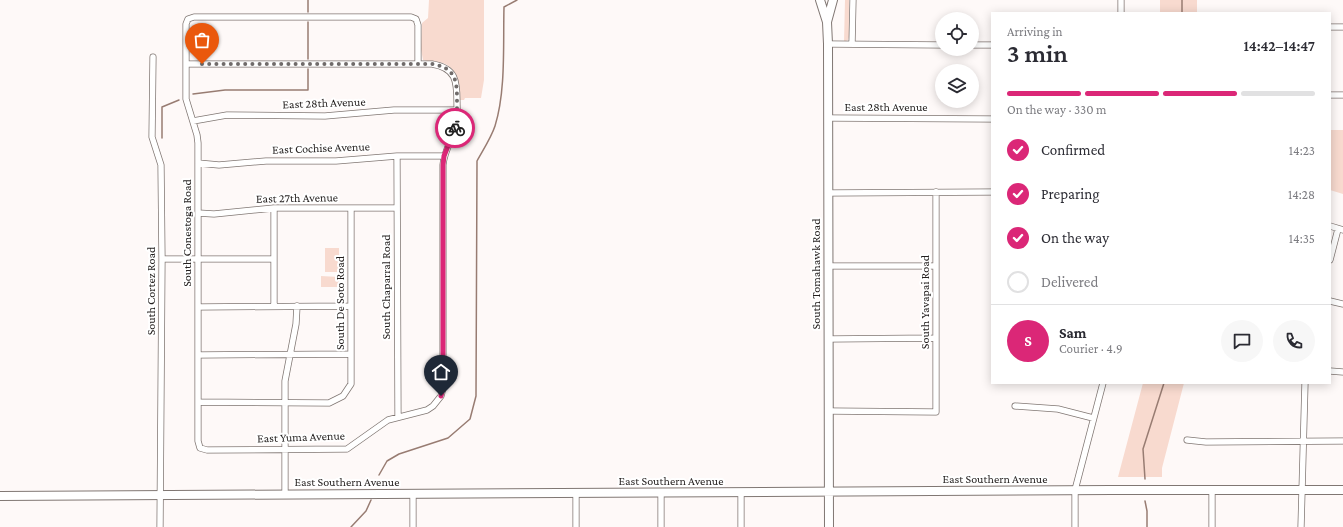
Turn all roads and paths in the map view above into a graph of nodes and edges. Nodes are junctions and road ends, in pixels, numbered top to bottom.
1 (820, 0) edge
2 (833, 0) edge
3 (853, 0) edge
4 (1121, 0) edge
5 (1121, 12) edge
6 (827, 22) junction
7 (1331, 27) edge
8 (1343, 27) edge
9 (828, 44) junction
10 (852, 44) junction
11 (935, 45) edge
12 (979, 45) edge
13 (991, 45) edge
14 (153, 57) dead end
15 (186, 64) junction
16 (418, 64) junction
17 (1331, 95) edge
18 (1343, 95) edge
19 (457, 110) junction
20 (828, 118) junction
21 (991, 119) edge
22 (193, 121) junction
23 (397, 156) junction
24 (444, 156) junction
25 (198, 163) junction
26 (936, 192) junction
27 (991, 192) edge
28 (828, 193) junction
29 (274, 208) junction
30 (351, 208) junction
31 (397, 208) junction
32 (198, 213) junction
33 (1331, 226) edge
34 (1341, 229) edge
35 (1331, 257) edge
36 (162, 259) junction
37 (198, 259) junction
38 (274, 259) junction
39 (828, 266) junction
40 (936, 266) junction
41 (1331, 301) edge
42 (1343, 304) edge
43 (274, 306) junction
44 (297, 306) junction
45 (351, 306) junction
46 (198, 307) junction
47 (936, 338) junction
48 (828, 339) junction
49 (351, 354) junction
50 (198, 355) junction
51 (290, 355) junction
52 (1331, 371) edge
53 (1343, 372) edge
54 (1103, 384) edge
55 (1305, 384) edge
56 (198, 402) junction
57 (285, 403) junction
58 (1015, 406) dead end
59 (828, 411) junction
60 (398, 417) junction
61 (1093, 418) junction
62 (1187, 440) dead end
63 (1302, 442) junction
64 (1343, 442) edge
65 (200, 448) joint
66 (285, 449) junction
67 (1075, 490) junction
68 (1212, 490) junction
69 (1303, 490) junction
70 (1343, 490) edge
71 (741, 492) junction
72 (829, 492) junction
73 (576, 493) junction
74 (661, 493) junction
75 (285, 494) junction
76 (413, 494) junction
77 (160, 495) junction
78 (0, 496) edge
79 (160, 527) edge
80 (413, 527) edge
81 (576, 527) edge
82 (661, 527) edge
83 (741, 527) edge
84 (829, 527) edge
85 (1075, 527) edge
86 (1212, 527) edge
87 (1301, 527) edge

1 - 6 main road, South Tomahawk Road
2 - 6 main road, South Tomahawk Road
3 - 10 street
4 - 5 street
6 - 9 main road, South Tomahawk Road
7 - 8 street
9 - 10 street
9 - 20 main road, South Tomahawk Road
10 - 11 street
12 - 13 street
14 - 36 street, South Cortez Road
15 - 16 street
15 - 16 street, South Conestoga Road
15 - 22 street, South Conestoga Road
16 - 19 street
17 - 18 street
19 - 22 street, East 28th Avenue
19 - 24 street
20 - 21 street, East 28th Avenue
20 - 28 main road, South Tomahawk Road
22 - 25 street, South Conestoga Road
23 - 24 street, East Cochise Avenue
23 - 25 street, East Cochise Avenue
23 - 31 street, South Chaparral Road
24 - 60 street, East Yuma Avenue
25 - 32 street, South Conestoga Road
26 - 27 street
26 - 28 street
26 - 40 street, South Yavapai Road
28 - 39 main road, South Tomahawk Road
29 - 30 street, East 27th Avenue
29 - 32 street, East 27th Avenue
29 - 38 street
30 - 31 street, East 27th Avenue
30 - 45 street, South De Soto Road
31 - 60 street, South Chaparral Road
32 - 37 street, South Conestoga Road
33 - 34 street
34 - 35 street
36 - 37 street
36 - 77 street, South Cortez Road
37 - 38 street
37 - 46 street, South Conestoga Road
38 - 43 street
39 - 40 street
39 - 48 main road, South Tomahawk Road
40 - 47 street, South Yavapai Road
41 - 42 street
43 - 44 street
43 - 46 street
44 - 45 street
44 - 51 street
45 - 49 street, South De Soto Road
46 - 50 street, South Conestoga Road
47 - 48 street
47 - 59 street, South Yavapai Road
48 - 59 main road, South Tomahawk Road
49 - 51 street
49 - 57 street, South De Soto Road
50 - 51 street
50 - 56 street, South Conestoga Road
51 - 57 street
52 - 53 street
54 - 61 street
55 - 63 street
56 - 57 street
56 - 65 street, South Conestoga Road
57 - 66 street
58 - 61 street
59 - 72 main road, South Tomahawk Road
60 - 66 street, East Yuma Avenue
61 - 67 street
62 - 63 street
63 - 64 street
63 - 69 street
65 - 66 street, East Yuma Avenue
66 - 75 street
67 - 68 main road, East Southern Avenue
67 - 72 main road, East Southern Avenue
67 - 85 street
68 - 69 main road, East Southern Avenue
68 - 86 street
69 - 70 main road, East Southern Avenue
69 - 87 street
71 - 72 main road, East Southern Avenue
71 - 74 main road, East Southern Avenue
71 - 83 street
72 - 84 main road, South Tomahawk Road
73 - 74 main road, East Southern Avenue
73 - 76 main road, East Southern Avenue
73 - 81 street
74 - 82 street
75 - 76 main road, East Southern Avenue
75 - 77 main road, East Southern Avenue
76 - 80 street
77 - 78 main road, East Southern Avenue
77 - 79 street, South Cortez Road

